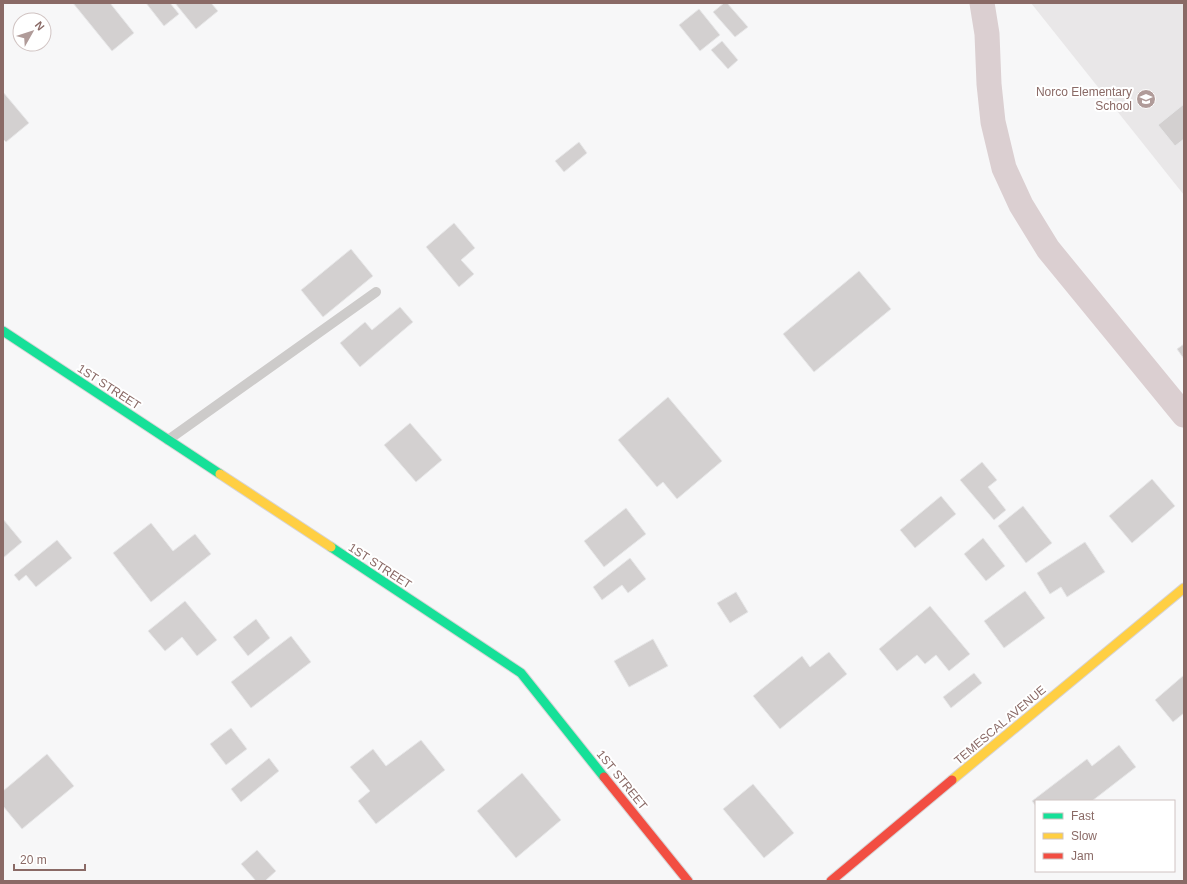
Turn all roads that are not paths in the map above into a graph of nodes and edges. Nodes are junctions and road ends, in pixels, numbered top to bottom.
1 (376, 292) dead end
2 (3, 331) edge
3 (168, 440) junction
4 (1184, 588) edge
5 (688, 881) edge
6 (831, 881) edge

1 - 3 lane
2 - 3 street, 1ST STREET
3 - 5 street, 1ST STREET
4 - 6 street, TEMESCAL AVENUE

